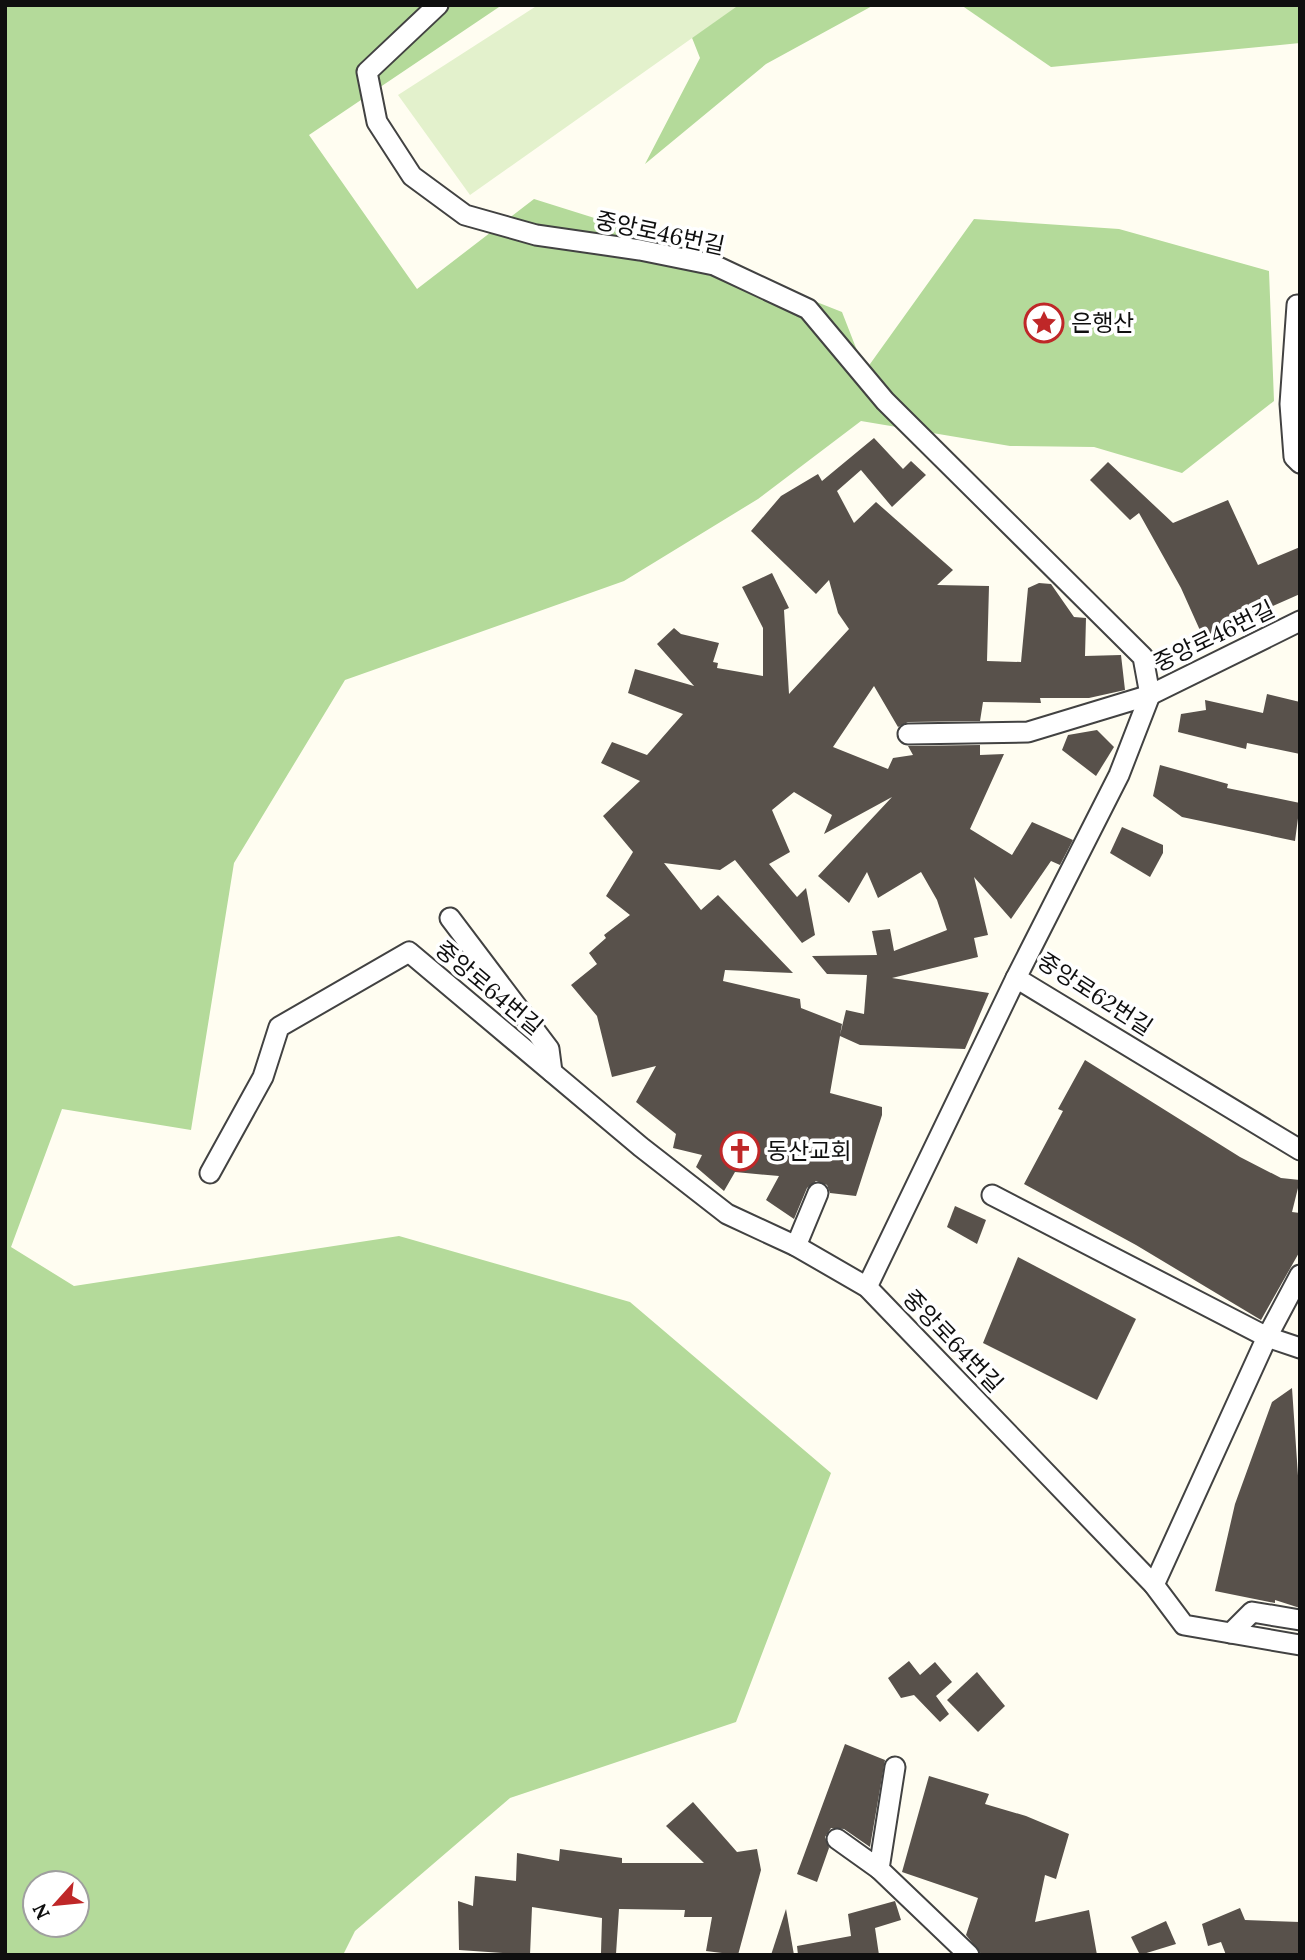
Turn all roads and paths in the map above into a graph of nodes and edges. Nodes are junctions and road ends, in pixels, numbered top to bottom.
1 (438, 5) edge
2 (1297, 305) dead end
3 (1300, 463) edge
4 (1300, 621) edge
5 (1150, 695) junction
6 (908, 734) dead end
7 (450, 918) dead end
8 (1016, 978) junction
9 (552, 1072) junction
10 (1300, 1150) edge
11 (210, 1173) dead end
12 (818, 1193) dead end
13 (992, 1195) dead end
14 (796, 1246) junction
15 (1300, 1275) edge
16 (867, 1287) junction
17 (1267, 1336) junction
18 (1300, 1348) edge
19 (1154, 1585) junction
20 (1300, 1620) edge
21 (1231, 1633) junction
22 (1300, 1644) edge
23 (895, 1767) dead end
24 (837, 1839) dead end
25 (878, 1869) junction
26 (969, 1955) edge

1 - 5 street, 중앙로46번길
2 - 3 street
4 - 5 street, 중앙로46번길
5 - 6 street, 중앙로46번길
5 - 8 street, 중앙로62번길
7 - 9 street, 중앙로64번길
8 - 10 street, 중앙로62번길
8 - 16 street
9 - 11 street, 중앙로64번길
9 - 14 street, 중앙로64번길
12 - 14 street
13 - 17 street
14 - 16 street, 중앙로64번길
15 - 17 street
16 - 19 street, 중앙로64번길
17 - 18 street
17 - 19 street
19 - 21 street, 중앙로64번길
20 - 21 street
21 - 22 street, 중앙로64번길
23 - 25 street
24 - 25 street
25 - 26 street

